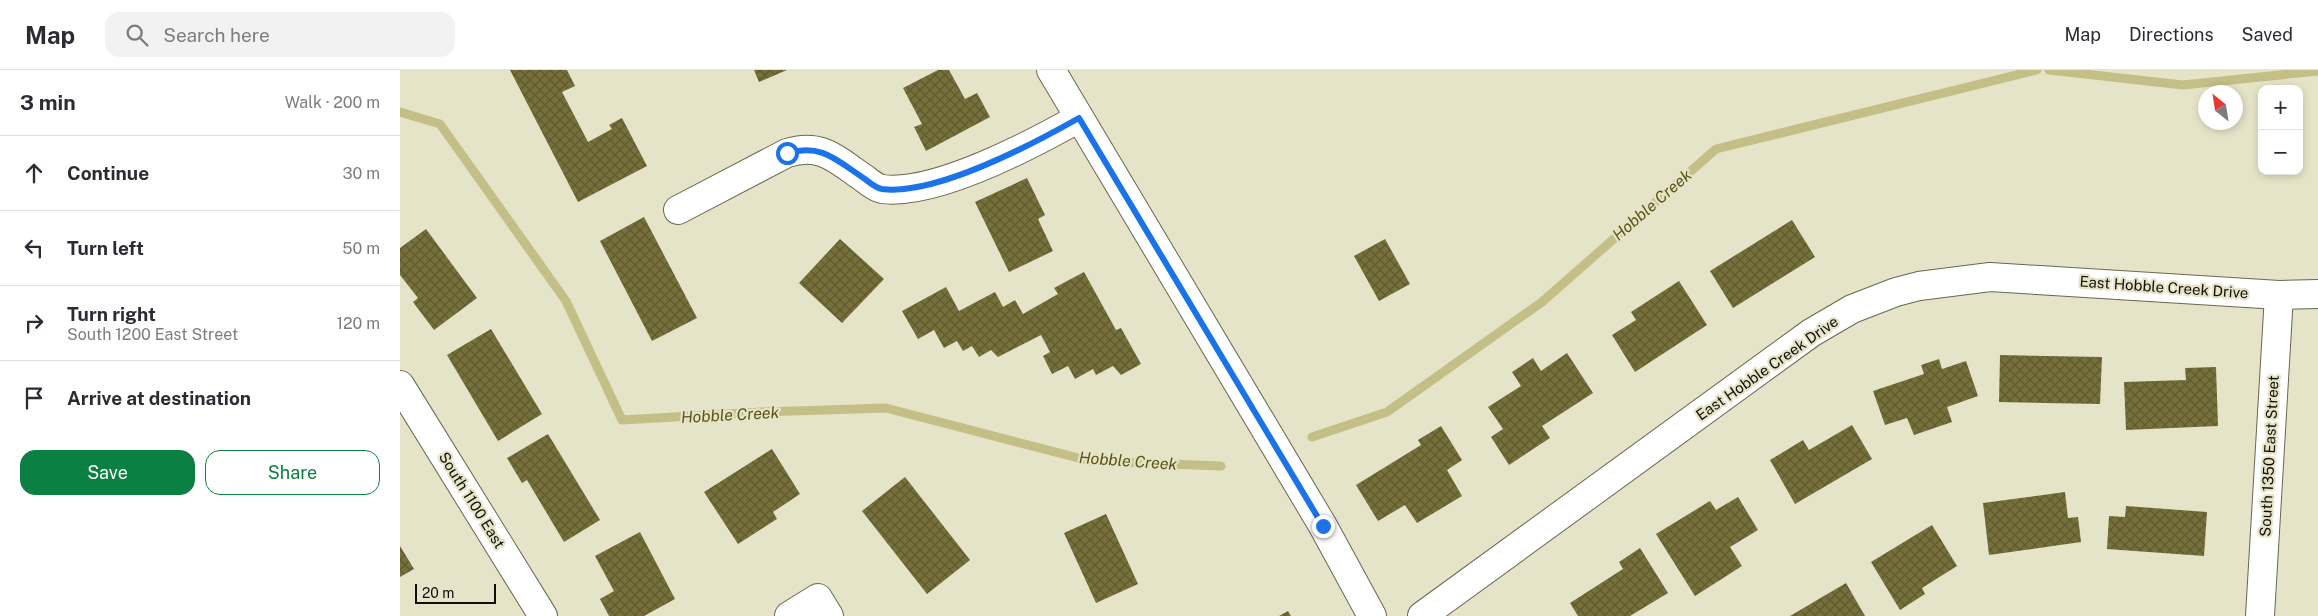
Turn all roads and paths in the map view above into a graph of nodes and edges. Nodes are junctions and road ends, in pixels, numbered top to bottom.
1 (1051, 70) edge
2 (1079, 118) junction
3 (678, 210) dead end
4 (2318, 294) edge
5 (2279, 295) junction
6 (400, 385) edge
7 (543, 616) edge
8 (789, 616) edge
9 (829, 616) edge
10 (1372, 616) edge
11 (1422, 616) edge
12 (2260, 616) edge

1 - 2 street
2 - 3 street
2 - 10 street
4 - 5 street, East Hobble Creek Drive
5 - 11 street, East Hobble Creek Drive
5 - 12 street, South 1350 East Street
6 - 7 street, South 1100 East
8 - 9 street

